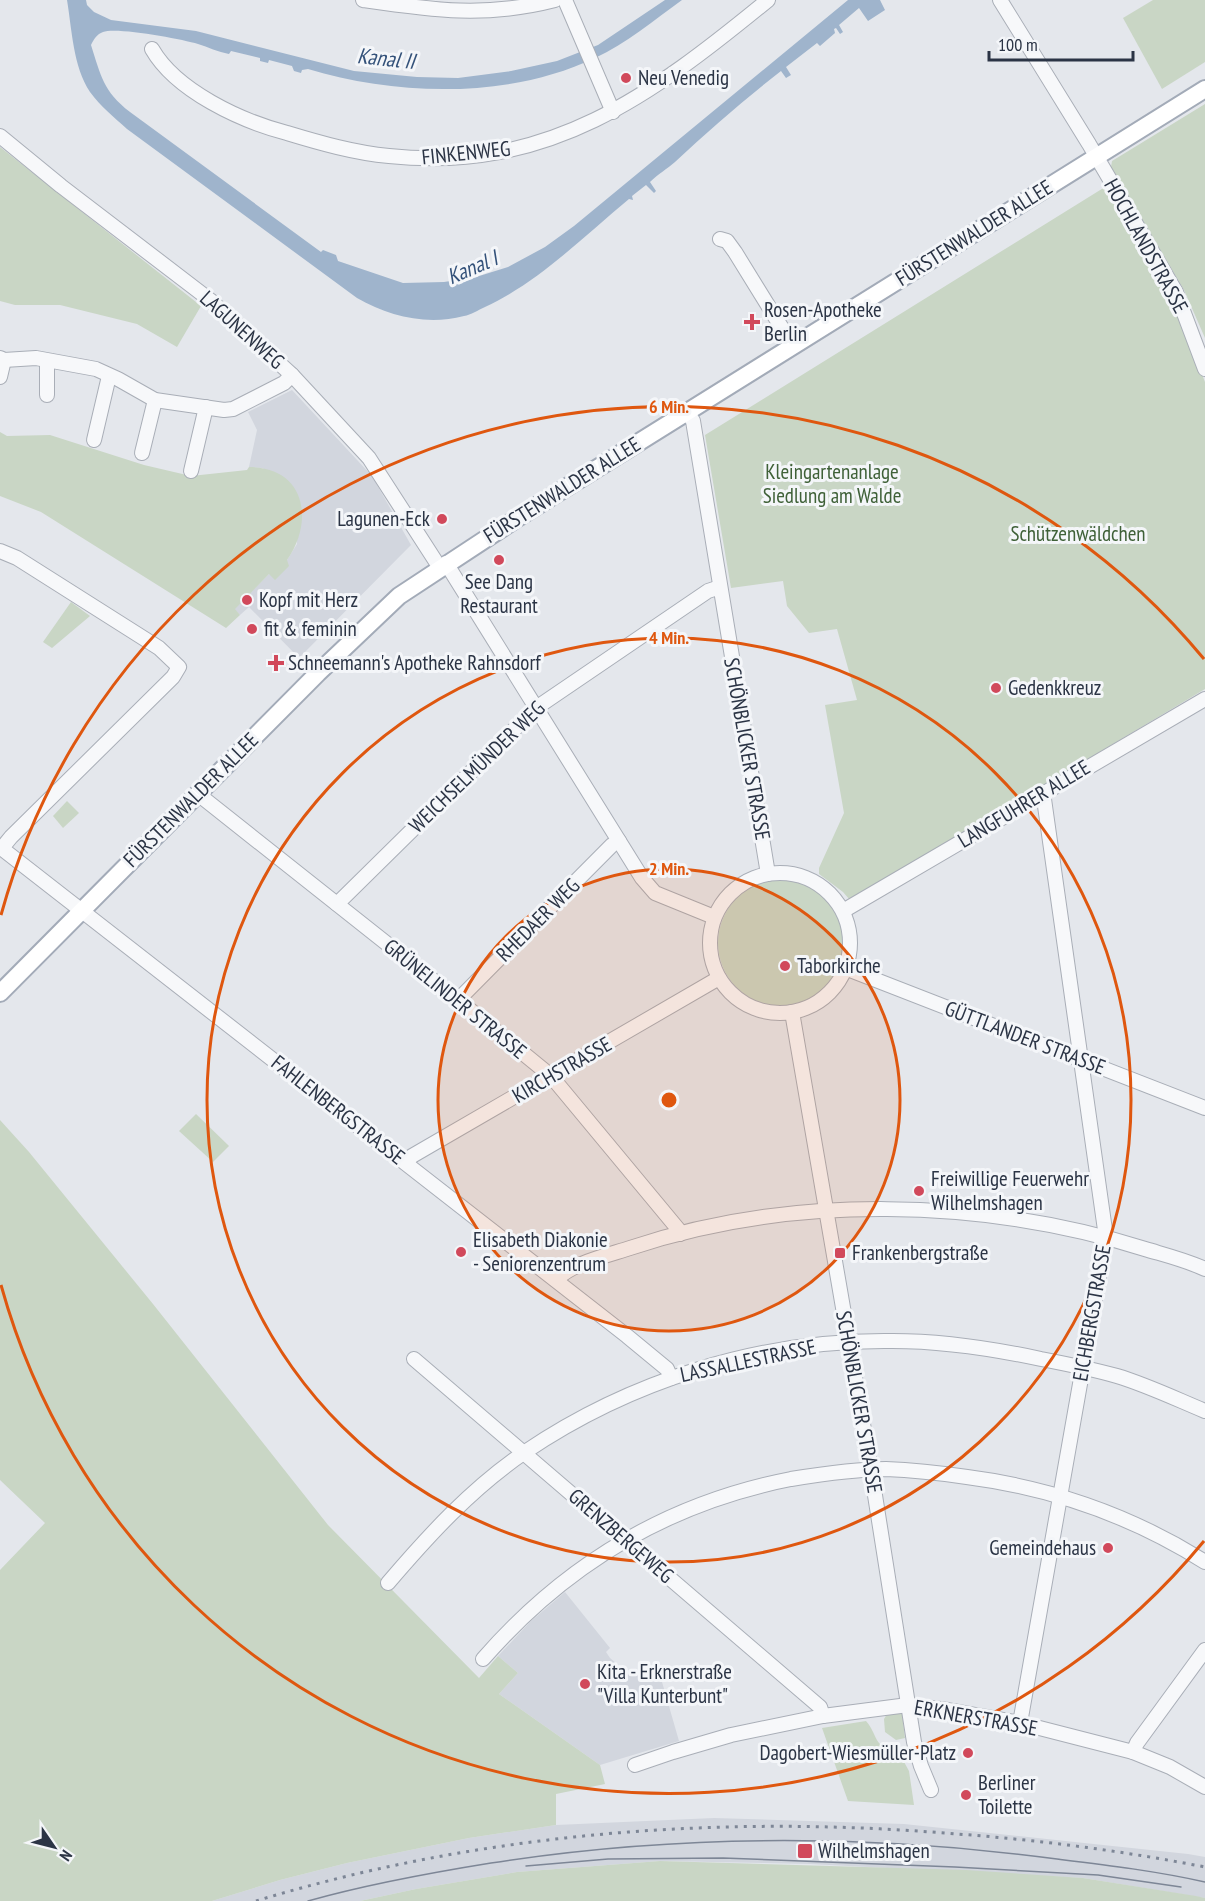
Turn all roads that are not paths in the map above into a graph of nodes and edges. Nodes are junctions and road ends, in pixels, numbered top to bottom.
1 (363, 0) edge
2 (555, 0) edge
3 (565, 0) edge
4 (768, 0) edge
5 (1000, 0) edge
6 (152, 49) dead end
7 (1205, 89) edge
8 (613, 112) junction
9 (0, 136) edge
10 (1097, 157) junction
11 (720, 239) dead end
12 (793, 346) junction
13 (2, 359) edge
14 (47, 361) junction
15 (1205, 369) edge
16 (292, 375) junction
17 (109, 376) junction
18 (0, 377) edge
19 (46, 395) dead end
20 (155, 400) junction
21 (206, 407) junction
22 (687, 411) junction
23 (94, 440) dead end
24 (142, 453) dead end
25 (191, 471) dead end
26 (0, 551) edge
27 (443, 566) junction
28 (720, 587) junction
29 (1205, 699) edge
30 (536, 708) junction
31 (198, 794) junction
32 (1041, 794) junction
33 (619, 841) junction
34 (1, 847) edge
35 (768, 874) junction
36 (337, 904) junction
37 (82, 911) junction
38 (843, 911) junction
39 (714, 917) junction
40 (845, 968) junction
41 (719, 978) junction
42 (0, 993) edge
43 (458, 1000) junction
44 (792, 1012) junction
45 (1081, 1060) junction
46 (551, 1076) junction
47 (1205, 1108) edge
48 (406, 1163) junction
49 (827, 1211) junction
50 (680, 1234) junction
51 (1106, 1237) junction
52 (1205, 1269) edge
53 (556, 1280) junction
54 (849, 1342) junction
55 (414, 1359) dead end
56 (1084, 1367) junction
57 (670, 1378) junction
58 (1205, 1412) edge
59 (524, 1453) junction
60 (871, 1470) junction
61 (1060, 1496) junction
62 (625, 1539) junction
63 (1205, 1562) edge
64 (388, 1583) dead end
65 (1205, 1650) edge
66 (483, 1659) dead end
67 (908, 1705) junction
68 (823, 1716) junction
69 (1020, 1723) junction
70 (1133, 1752) junction
71 (635, 1765) dead end
72 (1205, 1787) edge
73 (931, 1790) dead end

1 - 2 street
3 - 8 street
4 - 8 street, FINKENWEG
5 - 10 street, HOCHLANDSTRASSE
6 - 8 street, FINKENWEG
7 - 10 main road, FÜRSTENWALDER ALLEE
9 - 16 street, LAGUNENWEG
10 - 12 main road, FÜRSTENWALDER ALLEE
10 - 15 street, HOCHLANDSTRASSE
11 - 12 street
12 - 22 main road, FÜRSTENWALDER ALLEE
13 - 14 street
13 - 18 street
14 - 17 street
14 - 19 street
16 - 21 street
16 - 27 street, LAGUNENWEG
17 - 20 street
17 - 23 street
20 - 21 street
20 - 24 street
21 - 25 street
22 - 27 main road, FÜRSTENWALDER ALLEE
22 - 28 street, SCHÖNBLICKER STRASSE
26 - 34 street
27 - 30 street, LAGUNENWEG
27 - 31 main road, FÜRSTENWALDER ALLEE
28 - 30 street, WEICHSELMÜNDER WEG
28 - 35 street, SCHÖNBLICKER STRASSE
29 - 32 street, LANGFUHRER ALLEE
30 - 33 street, LAGUNENWEG
30 - 36 street, WEICHSELMÜNDER WEG
31 - 36 street, GRÜNELINDER STRASSE
31 - 37 main road, FÜRSTENWALDER ALLEE
32 - 38 street, LANGFUHRER ALLEE
32 - 45 street, EICHBERGSTRASSE
33 - 39 street, LAGUNENWEG
33 - 43 street, RHEDAER WEG
34 - 37 street, FAHLENBERGSTRASSE
35 - 38 street
35 - 39 street
36 - 43 street, GRÜNELINDER STRASSE
37 - 42 main road, FÜRSTENWALDER ALLEE
37 - 48 street, FAHLENBERGSTRASSE
38 - 40 street
39 - 41 street
40 - 44 street
40 - 45 street, GÜTTLANDER STRASSE
41 - 44 street
41 - 46 street, KIRCHSTRASSE
43 - 46 street, GRÜNELINDER STRASSE
44 - 49 street, SCHÖNBLICKER STRASSE
45 - 47 street, GÜTTLANDER STRASSE
45 - 51 street, EICHBERGSTRASSE
46 - 48 street, KIRCHSTRASSE
46 - 50 street, GRÜNELINDER STRASSE
48 - 53 street, FAHLENBERGSTRASSE
49 - 50 street
49 - 51 street
49 - 54 street, SCHÖNBLICKER STRASSE
50 - 53 street
51 - 52 street
51 - 56 street, EICHBERGSTRASSE
53 - 57 street, FAHLENBERGSTRASSE
54 - 56 street, LASSALLESTRASSE
54 - 57 street, LASSALLESTRASSE
54 - 60 street, SCHÖNBLICKER STRASSE
55 - 59 street, GRENZBERGEWEG
56 - 58 street, LASSALLESTRASSE
56 - 61 street, EICHBERGSTRASSE
57 - 59 street, LASSALLESTRASSE
59 - 62 street, GRENZBERGEWEG
59 - 64 street, LASSALLESTRASSE
60 - 61 street
60 - 62 street
60 - 67 street, SCHÖNBLICKER STRASSE
61 - 63 street
61 - 69 street, EICHBERGSTRASSE
62 - 66 street
62 - 68 street, GRENZBERGEWEG
65 - 70 street
67 - 68 street, ERKNERSTRASSE
67 - 69 street, ERKNERSTRASSE
67 - 73 street, SCHÖNBLICKER STRASSE
68 - 71 street, ERKNERSTRASSE
69 - 70 street, ERKNERSTRASSE
70 - 72 street, ERKNERSTRASSE

